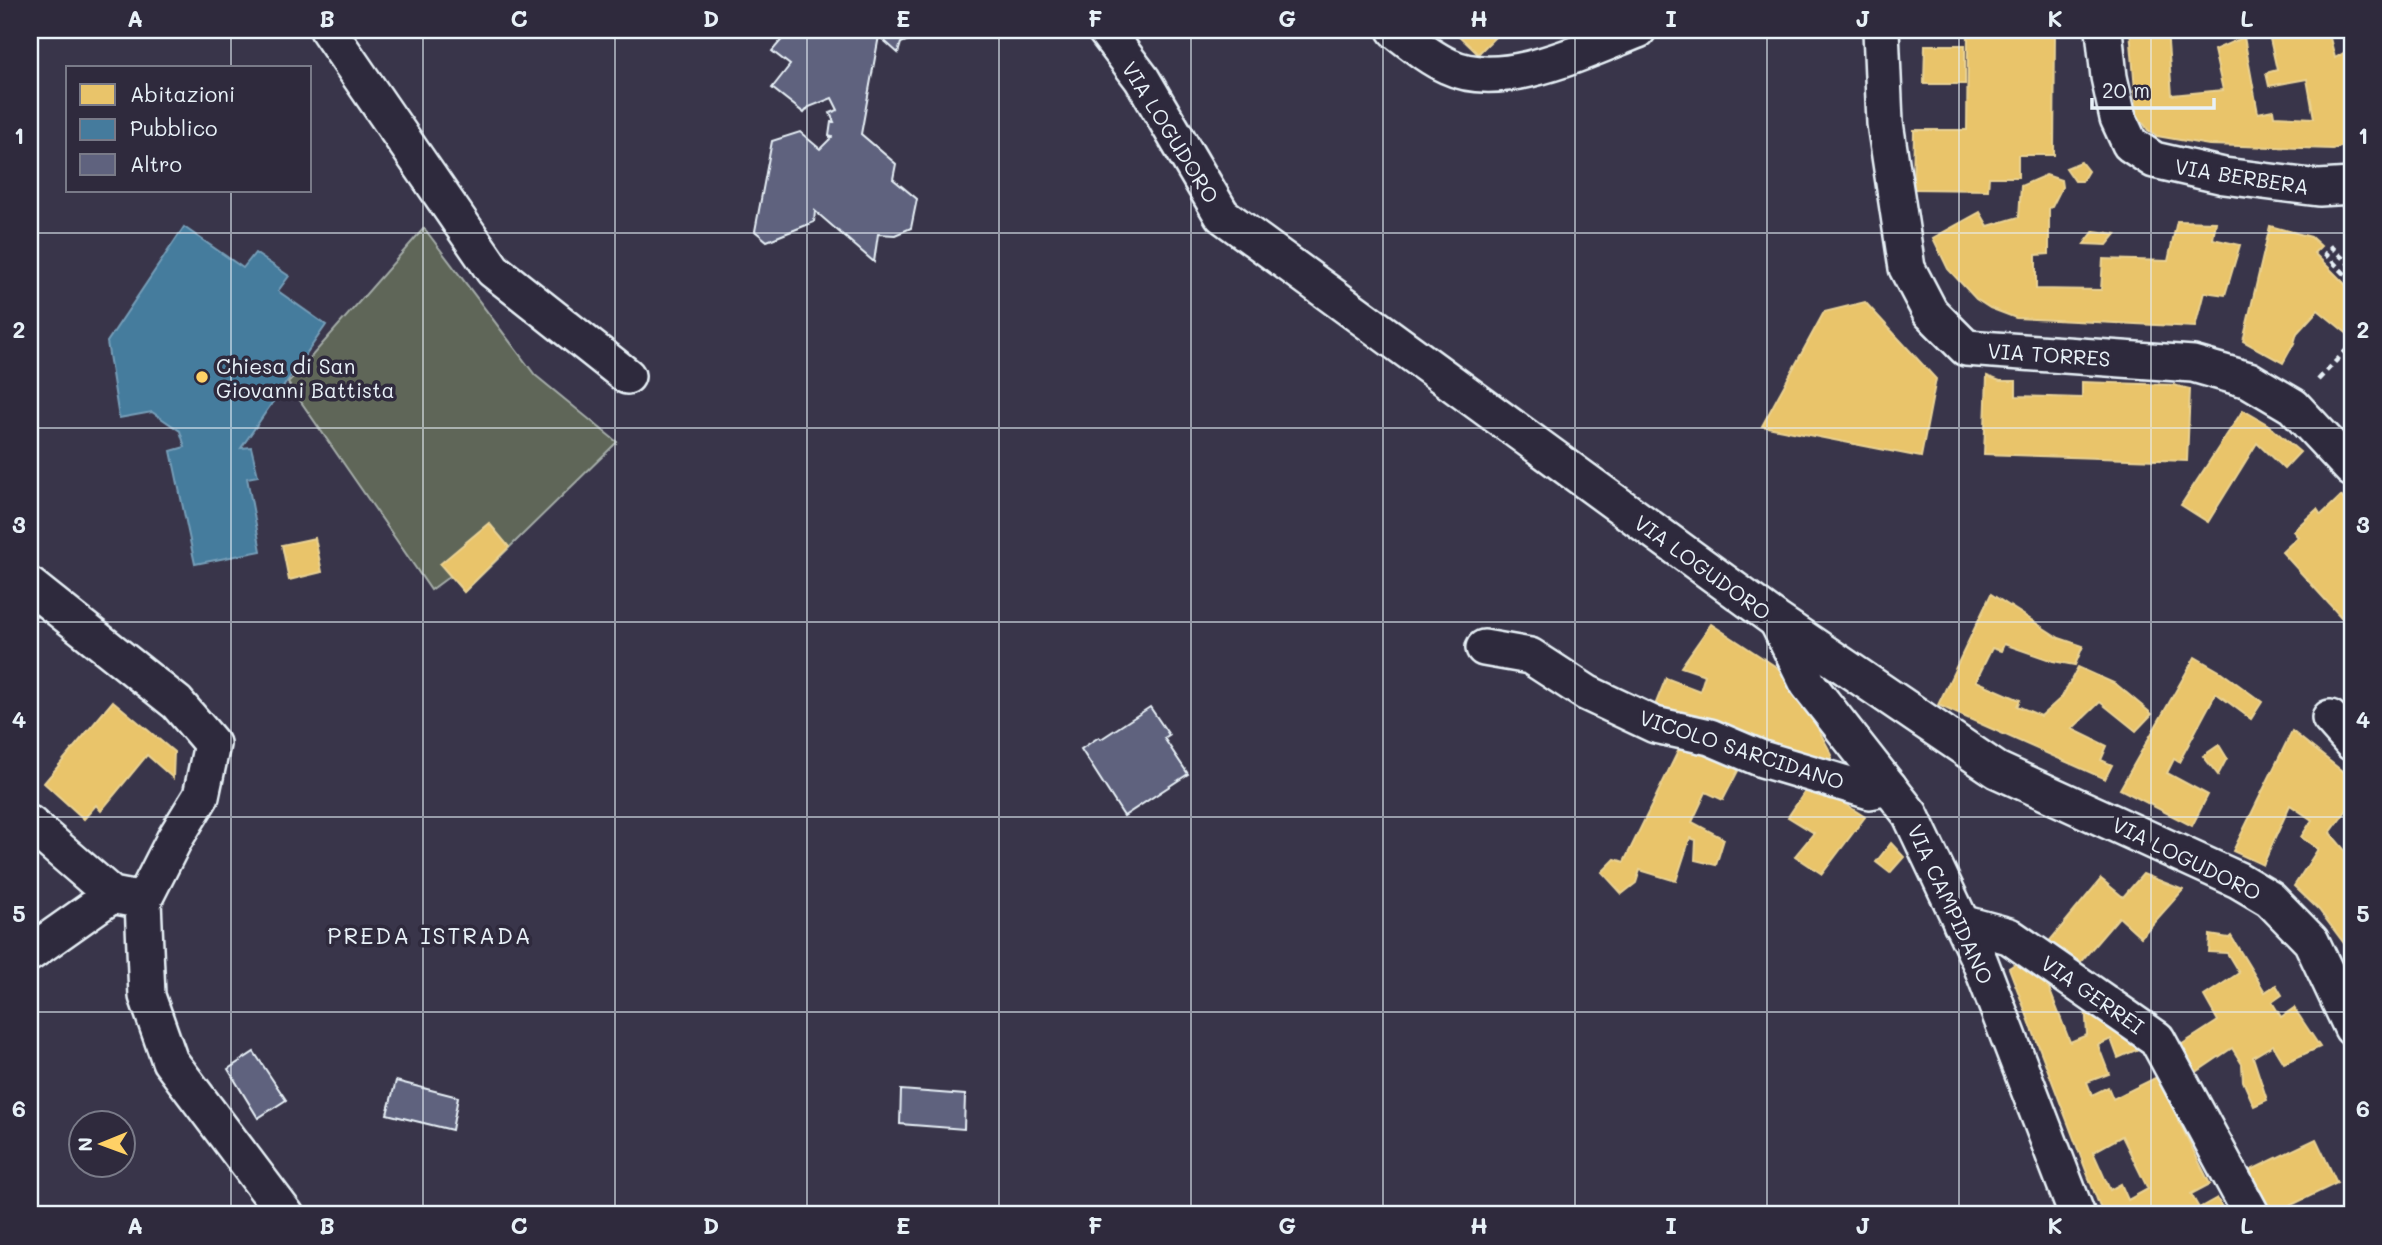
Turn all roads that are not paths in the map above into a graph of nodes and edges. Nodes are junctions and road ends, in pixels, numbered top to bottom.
1 (328, 30) edge
2 (1105, 30) edge
3 (1395, 30) edge
4 (1638, 30) edge
5 (1881, 30) edge
6 (2104, 30) edge
7 (2352, 186) edge
8 (627, 376) dead end
9 (2352, 469) edge
10 (30, 586) edge
11 (1776, 620) junction
12 (1484, 648) dead end
13 (1889, 787) junction
14 (30, 824) edge
15 (128, 898) junction
16 (1961, 923) junction
17 (30, 953) edge
18 (2352, 1028) edge
19 (286, 1215) edge
20 (2077, 1215) edge
21 (2252, 1215) edge

1 - 8 street
2 - 11 street, VIA LOGUDORO
3 - 4 street
5 - 9 street, VIA TORRES
6 - 7 street, VIA BERBERA
10 - 15 street
11 - 13 street, VIA CAMPIDANO
11 - 18 street, VIA LOGUDORO
12 - 13 street, VICOLO SARCIDANO
13 - 16 street, VIA CAMPIDANO
14 - 15 street
15 - 17 street
15 - 19 street
16 - 20 street, VIA CAMPIDANO
16 - 21 street, VIA GERREI

